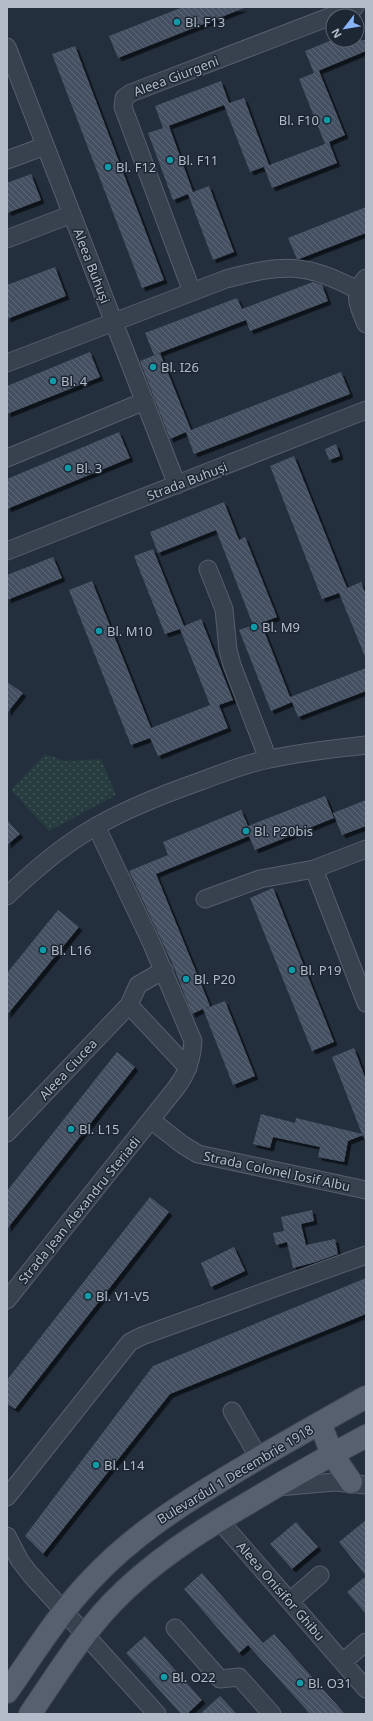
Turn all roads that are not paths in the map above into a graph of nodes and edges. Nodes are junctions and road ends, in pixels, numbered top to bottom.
1 (355, 7) edge
2 (9, 57) edge
3 (45, 146) junction
4 (7, 160) edge
5 (72, 214) junction
6 (7, 239) edge
7 (362, 284) edge
8 (192, 292) junction
9 (114, 322) junction
10 (366, 324) edge
11 (7, 363) edge
12 (145, 401) junction
13 (366, 410) edge
14 (7, 458) edge
15 (177, 485) junction
16 (7, 551) edge
17 (208, 569) dead end
18 (366, 745) edge
19 (268, 759) junction
20 (96, 826) junction
21 (366, 849) edge
22 (314, 869) junction
23 (7, 896) edge
24 (205, 899) dead end
25 (164, 970) junction
26 (366, 1003) edge
27 (129, 1005) junction
28 (188, 1068) junction
29 (151, 1120) junction
30 (7, 1133) edge
31 (366, 1190) edge
32 (366, 1255) edge
33 (7, 1300) edge
34 (366, 1397) edge
35 (232, 1411) dead end
36 (320, 1423) junction
37 (366, 1436) edge
38 (332, 1454) junction
39 (259, 1458) junction
40 (358, 1483) edge
41 (273, 1488) junction
42 (7, 1497) edge
43 (219, 1520) junction
44 (7, 1536) edge
45 (320, 1575) dead end
46 (290, 1601) junction
47 (64, 1610) junction
48 (175, 1628) dead end
49 (86, 1634) junction
50 (366, 1642) edge
51 (37, 1650) junction
52 (343, 1662) junction
53 (7, 1676) edge
54 (366, 1689) edge
55 (7, 1692) edge
56 (30, 1714) edge
57 (157, 1714) edge
58 (272, 1714) edge

1 - 8 street, Aleea Giurgeni
2 - 3 street, Aleea Buhuși
3 - 4 street
3 - 5 street, Aleea Buhuși
5 - 6 street
5 - 9 street, Aleea Buhuși
7 - 8 street
7 - 10 street
8 - 9 street
9 - 11 street
9 - 12 street, Aleea Buhuși
12 - 14 street
12 - 15 street, Aleea Buhuși
13 - 15 street, Strada Buhuși
15 - 16 street, Strada Buhuși
17 - 19 street
18 - 19 street
19 - 20 street
20 - 23 street
20 - 25 street
21 - 22 street
22 - 24 street
22 - 26 street
25 - 27 street, Aleea Ciucea
25 - 28 street
27 - 28 street
27 - 30 street, Aleea Ciucea
28 - 29 street
29 - 31 street, Strada Colonel Iosif Albu
29 - 33 street, Strada Jean Alexandru Steriadi
32 - 42 street
34 - 36 main road, Bulevardul 1 Decembrie 1918
35 - 39 street
36 - 38 main road
36 - 39 main road, Bulevardul 1 Decembrie 1918
37 - 38 main road
38 - 40 main road
38 - 41 main road
39 - 47 main road, Bulevardul 1 Decembrie 1918
40 - 41 street
41 - 43 main road
43 - 46 street, Aleea Onisifor Ghibu
43 - 49 main road
44 - 47 street
45 - 46 street
46 - 52 street, Aleea Onisifor Ghibu
47 - 49 street
47 - 51 main road, Bulevardul 1 Decembrie 1918
48 - 58 street
49 - 56 main road
49 - 57 street
50 - 52 street
51 - 53 street
51 - 55 main road, Bulevardul 1 Decembrie 1918
52 - 54 street, Aleea Onisifor Ghibu

